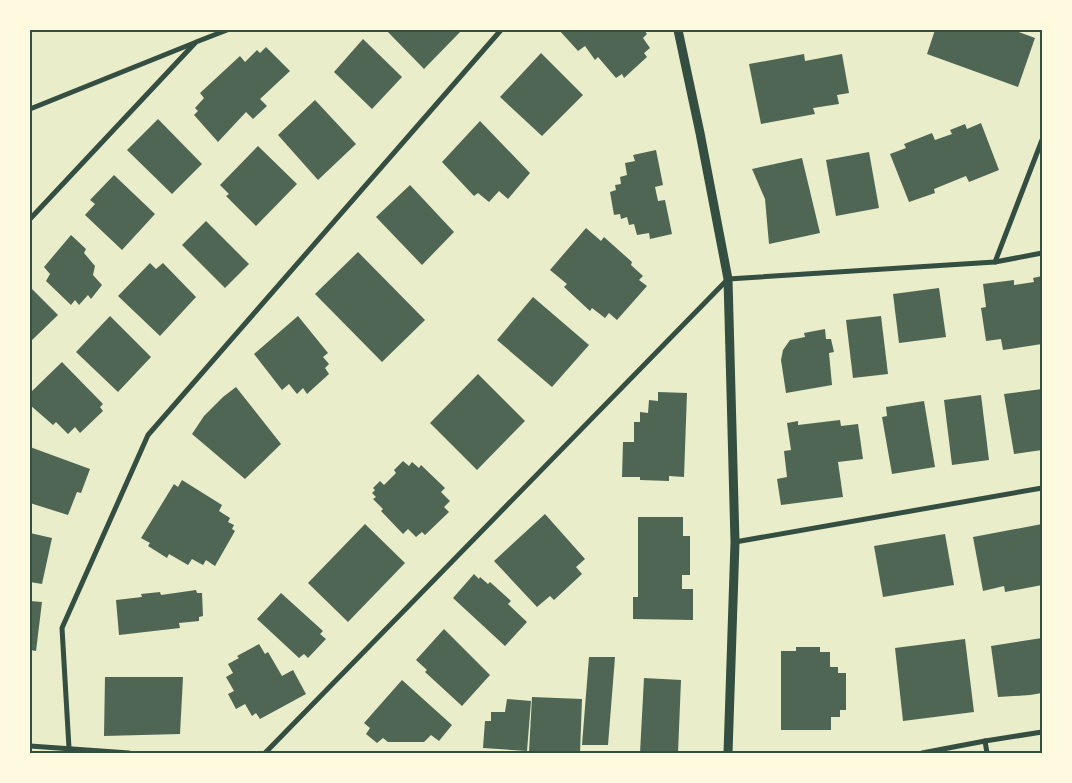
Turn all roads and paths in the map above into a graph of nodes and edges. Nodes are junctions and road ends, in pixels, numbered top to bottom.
1 (228, 30) edge
2 (501, 30) edge
3 (678, 30) edge
4 (196, 42) junction
5 (30, 109) edge
6 (1042, 140) edge
7 (30, 219) edge
8 (1042, 253) edge
9 (995, 262) junction
10 (728, 279) junction
11 (1042, 488) edge
12 (735, 542) junction
13 (1042, 732) edge
14 (984, 740) junction
15 (30, 746) edge
16 (69, 748) junction
17 (129, 753) edge
18 (265, 753) edge
19 (728, 753) edge
20 (922, 753) edge
21 (987, 753) edge

1 - 4 street
2 - 16 street
3 - 10 street
4 - 5 street
4 - 7 street
6 - 9 street
8 - 9 street
9 - 10 street
10 - 12 street
10 - 18 street
11 - 12 street
12 - 19 street
13 - 14 street
14 - 20 street
14 - 21 street
15 - 16 street
16 - 17 street

